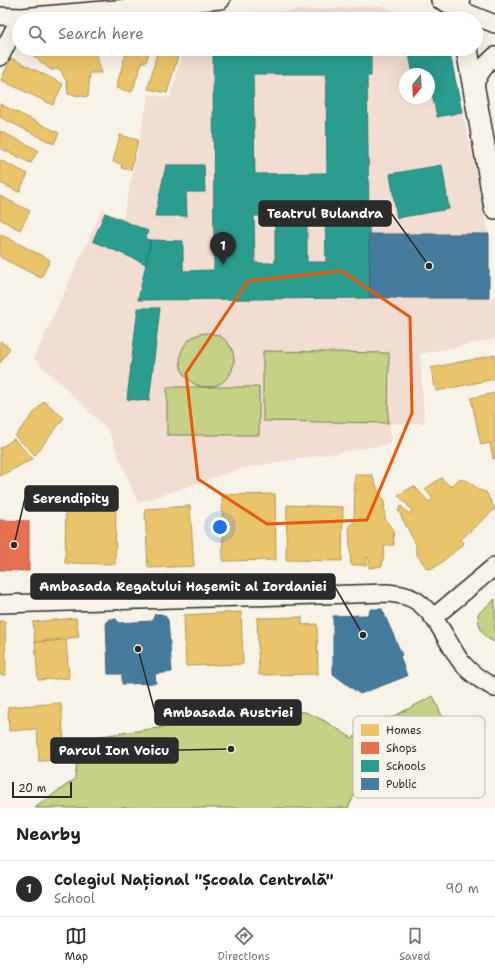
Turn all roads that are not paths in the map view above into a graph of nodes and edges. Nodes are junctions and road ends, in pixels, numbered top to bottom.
1 (221, 0) edge
2 (440, 0) edge
3 (460, 10) edge
4 (94, 12) edge
5 (0, 16) edge
6 (12, 18) edge
7 (483, 19) edge
8 (495, 24) edge
9 (12, 35) edge
10 (468, 56) edge
11 (495, 56) edge
12 (0, 58) edge
13 (473, 87) junction
14 (495, 208) edge
15 (495, 566) edge
16 (0, 604) edge
17 (434, 617) junction
18 (495, 688) edge

1 - 4 street
2 - 3 street
5 - 6 street
7 - 8 street
9 - 12 street
10 - 13 street
11 - 13 street
13 - 14 street
15 - 17 street
16 - 17 street
17 - 18 street

